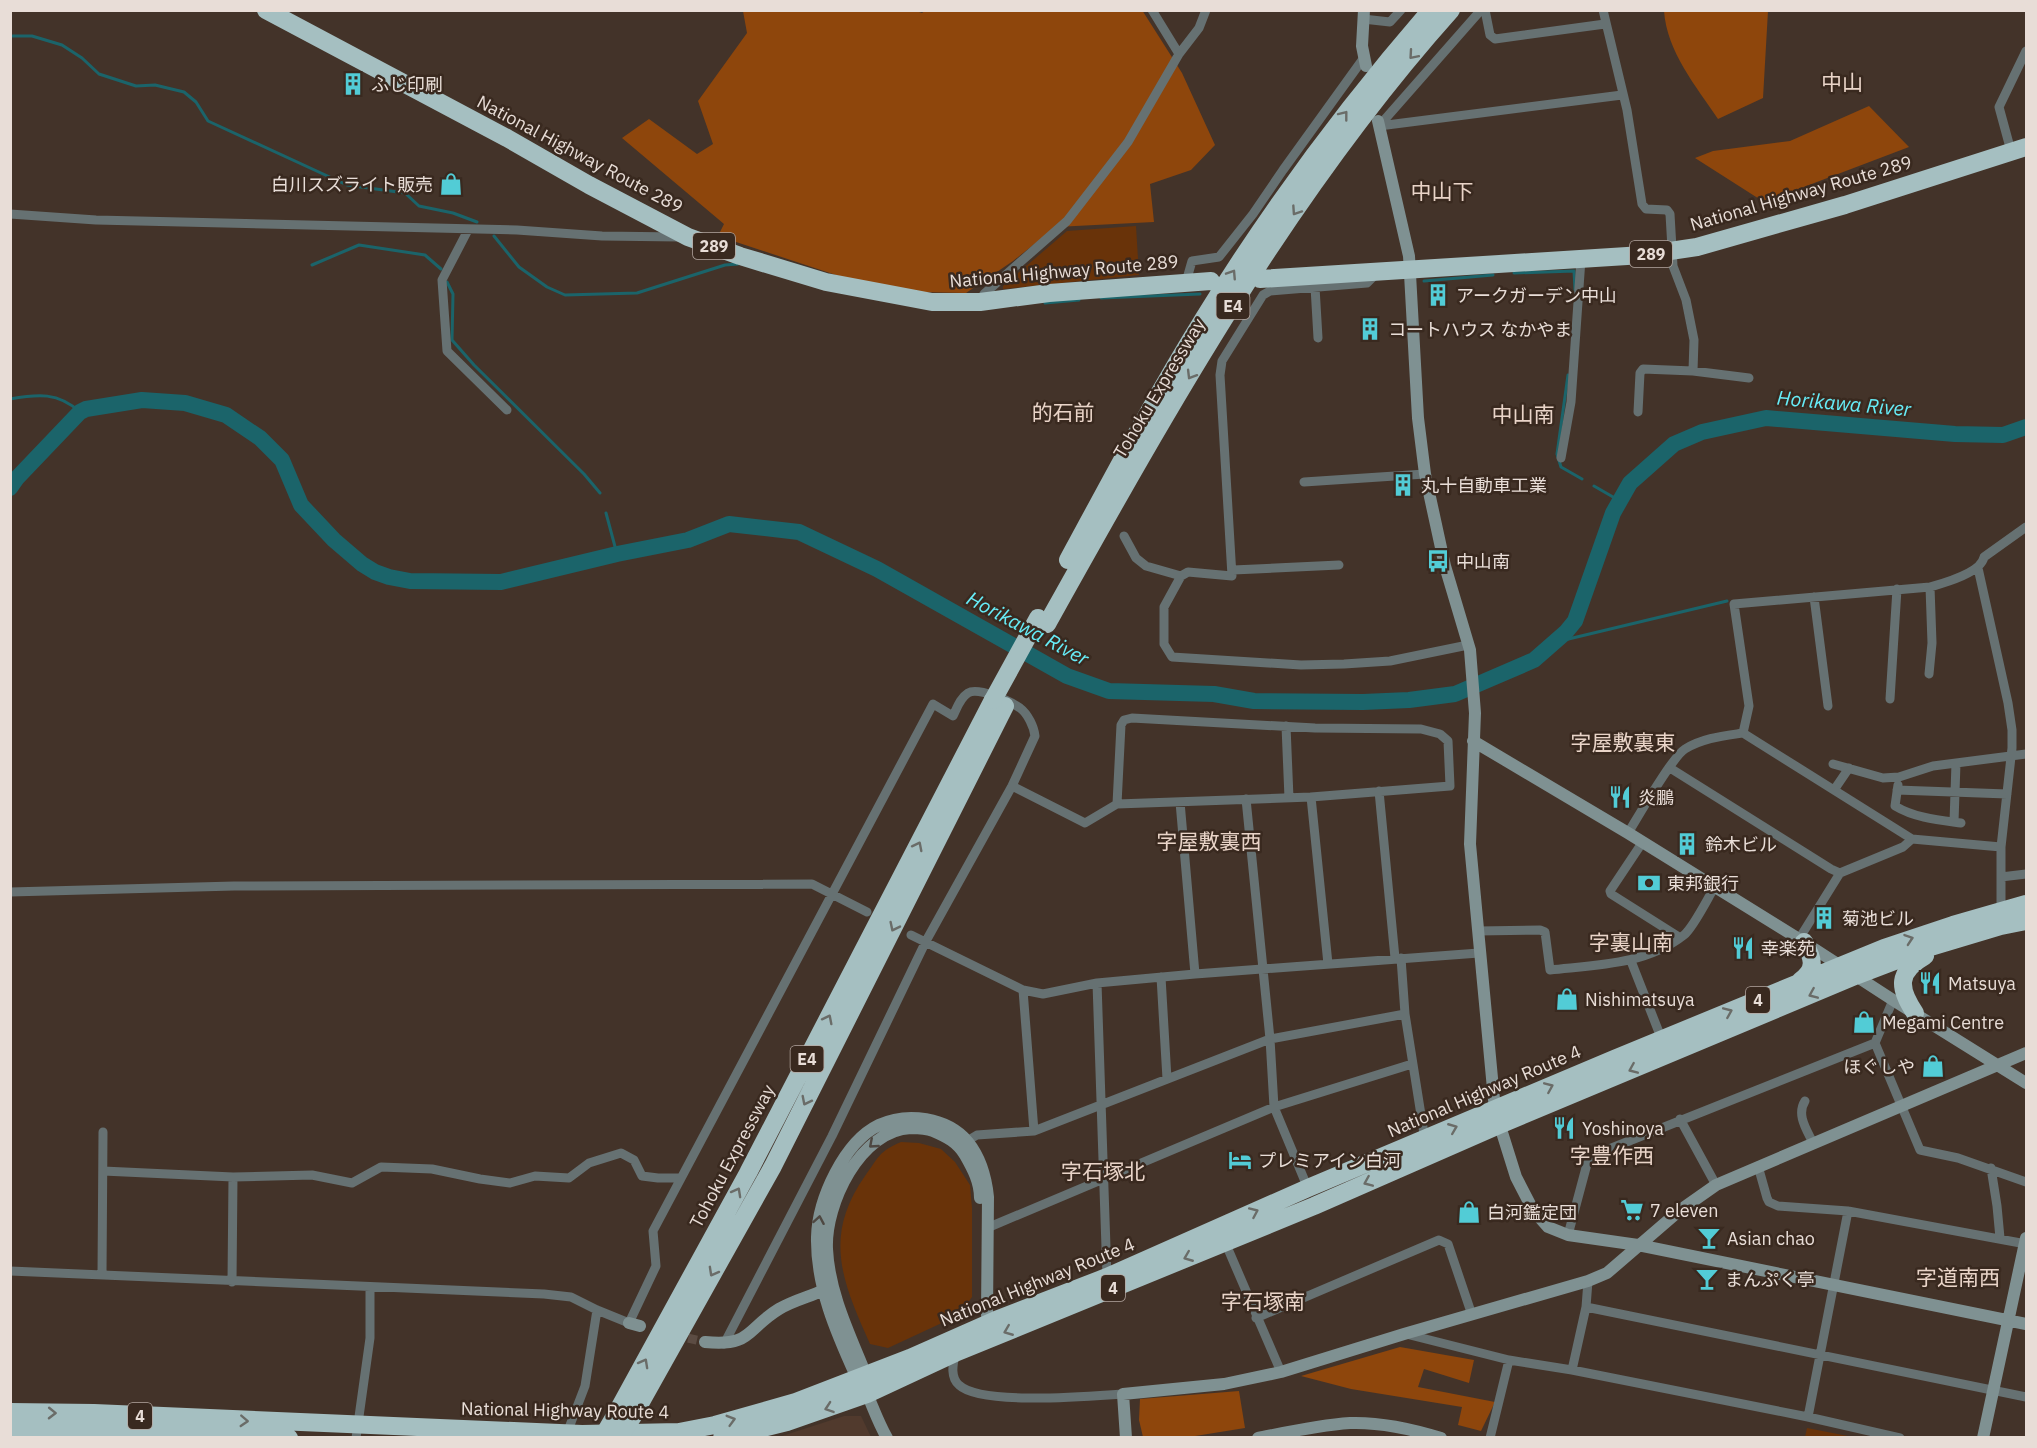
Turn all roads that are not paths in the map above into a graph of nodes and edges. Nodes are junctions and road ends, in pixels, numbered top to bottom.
1 (266, 10) edge
2 (1152, 10) edge
3 (1206, 10) edge
4 (1401, 10) edge
5 (1431, 10) edge
6 (1451, 10) edge
7 (1483, 10) edge
8 (1603, 10) edge
9 (1363, 15) edge
10 (1605, 24) junction
11 (2026, 51) edge
12 (1179, 54) junction
13 (1365, 62) joint
14 (1622, 95) junction
15 (1379, 124) junction
16 (2019, 149) edge
17 (10, 214) edge
18 (468, 230) junction
19 (688, 237) junction
20 (1671, 251) junction
21 (1581, 259) junction
22 (1410, 270) junction
23 (1377, 273) junction
24 (1260, 279) dead end
25 (1211, 281) dead end
26 (1186, 282) junction
27 (1315, 287) junction
28 (980, 302) junction
29 (1318, 338) dead end
30 (1693, 371) junction
31 (1749, 378) dead end
32 (507, 410) dead end
33 (1638, 412) dead end
34 (1561, 458) dead end
35 (1425, 474) junction
36 (1305, 482) dead end
37 (2026, 527) edge
38 (1124, 536) dead end
39 (1339, 565) dead end
40 (1978, 568) junction
41 (1233, 570) junction
42 (1181, 576) junction
43 (1930, 587) junction
44 (1897, 589) junction
45 (1814, 597) junction
46 (1042, 621) junction
47 (1469, 647) junction
48 (1929, 674) dead end
49 (1890, 699) dead end
50 (1828, 706) dead end
51 (1286, 726) junction
52 (1743, 734) junction
53 (1473, 741) junction
54 (2026, 754) edge
55 (2011, 755) junction
56 (1956, 763) junction
57 (1833, 764) dead end
58 (1670, 768) junction
59 (1850, 768) junction
60 (1899, 777) junction
61 (1012, 786) junction
62 (1379, 790) junction
63 (1834, 790) junction
64 (1897, 790) junction
65 (1955, 793) junction
66 (2007, 795) junction
67 (1311, 797) junction
68 (1289, 798) junction
69 (1246, 800) junction
70 (1180, 802) junction
71 (1117, 804) junction
72 (1628, 833) junction
73 (1912, 839) junction
74 (1642, 843) junction
75 (2001, 846) junction
76 (1840, 873) junction
77 (2026, 874) edge
78 (2001, 877) junction
79 (1714, 888) junction
80 (10, 892) edge
81 (832, 894) junction
82 (2026, 904) edge
83 (867, 912) dead end
84 (2026, 921) edge
85 (1996, 922) junction
86 (1478, 931) junction
87 (911, 935) dead end
88 (1679, 937) junction
89 (1802, 940) junction
90 (926, 941) junction
91 (1479, 953) junction
92 (1398, 958) junction
93 (1631, 961) junction
94 (1328, 963) junction
95 (1262, 969) junction
96 (1848, 971) junction
97 (1195, 974) junction
98 (1161, 977) junction
99 (1097, 983) junction
100 (1796, 984) junction
101 (1023, 990) junction
102 (1893, 1000) junction
103 (1405, 1014) junction
104 (1915, 1014) junction
105 (1270, 1039) junction
106 (1662, 1040) junction
107 (1875, 1043) junction
108 (2026, 1053) edge
109 (1412, 1064) junction
110 (2000, 1065) junction
111 (1167, 1079) junction
112 (2026, 1083) edge
113 (1805, 1101) dead end
114 (1101, 1104) junction
115 (1274, 1107) junction
116 (1901, 1107) junction
117 (1497, 1118) junction
118 (1680, 1119) junction
119 (1034, 1131) junction
120 (103, 1132) dead end
121 (967, 1140) junction
122 (1813, 1143) junction
123 (1427, 1148) junction
124 (1758, 1166) junction
125 (1990, 1168) junction
126 (103, 1171) junction
127 (233, 1177) junction
128 (681, 1178) junction
129 (1103, 1180) junction
130 (2026, 1182) edge
131 (1716, 1185) junction
132 (1311, 1197) junction
133 (1848, 1211) junction
134 (987, 1228) junction
135 (1568, 1235) junction
136 (2000, 1238) junction
137 (1225, 1242) junction
138 (2026, 1242) edge
139 (1638, 1245) junction
140 (10, 1271) edge
141 (102, 1275) junction
142 (1107, 1277) junction
143 (1588, 1281) junction
144 (232, 1282) junction
145 (1833, 1285) junction
146 (370, 1287) junction
147 (822, 1291) junction
148 (1586, 1307) junction
149 (597, 1310) junction
150 (1472, 1315) junction
151 (1256, 1318) junction
152 (996, 1320) junction
153 (2007, 1320) junction
154 (2026, 1324) edge
155 (1404, 1334) junction
156 (705, 1342) tunnel mouth
157 (724, 1344) junction
158 (955, 1353) junction
159 (1820, 1354) junction
160 (910, 1358) junction
161 (1509, 1360) junction
162 (1572, 1370) junction
163 (1281, 1372) junction
164 (861, 1377) junction
165 (1992, 1390) junction
166 (867, 1394) junction
167 (1123, 1394) junction
168 (2026, 1397) edge
169 (10, 1412) edge
170 (624, 1415) junction
171 (1808, 1417) junction
172 (10, 1427) edge
173 (357, 1431) edge
174 (567, 1433) junction
175 (289, 1437) edge
176 (602, 1437) edge
177 (618, 1437) edge
178 (722, 1437) edge
179 (886, 1437) edge
180 (1126, 1437) edge
181 (1258, 1437) edge
182 (1441, 1437) edge
183 (1490, 1437) edge
184 (1900, 1437) edge
185 (1983, 1437) edge

1 - 19 highway, National Highway Route 289 / 289
2 - 12 street
3 - 12 street
4 - 9 street
46 -> 5 highway, Tohoku Expressway / E4
6 -> 46 highway, Tohoku Expressway / E4
7 - 10 street
7 - 15 street
8 - 10 street
9 - 13 street
10 - 14 street
11 - 16 street
12 - 28 street
13 - 26 street
14 - 15 street
14 - 20 street
15 - 22 street
16 - 20 highway, National Highway Route 289 / 289
17 - 18 street
18 - 19 street
18 - 32 street
19 - 28 highway, National Highway Route 289 / 289
20 - 21 highway, National Highway Route 289 / 289
20 - 30 street
21 - 22 highway, National Highway Route 289 / 289
21 - 34 street
22 - 23 highway, National Highway Route 289 / 289
22 - 35 street
23 - 24 highway, National Highway Route 289 / 289
23 - 27 street
25 - 26 highway, National Highway Route 289 / 289
26 - 28 highway, National Highway Route 289 / 289
27 - 29 street
27 - 41 street
30 - 31 street
30 - 33 street
35 - 36 street
35 - 47 street
37 - 40 street
38 - 42 street
39 - 41 street
40 - 43 street
40 - 55 street
41 - 42 street
42 - 47 street
43 - 44 street
43 - 48 street
44 - 45 street
44 - 49 street
45 - 50 street
45 - 52 street
46 - 170 highway, E4
47 - 53 street
51 - 62 street
51 - 68 street
51 - 71 street
52 - 58 street
52 - 63 street
53 - 72 street
53 - 86 street
54 - 55 street
55 - 56 street
55 - 66 street
56 - 60 street
56 - 65 street
57 - 59 street
58 - 72 street
58 - 76 street
59 - 60 street
59 - 63 street
60 - 64 street
61 - 71 street
61 - 81 street
61 - 90 street
62 - 67 street
62 - 92 street
63 - 73 street
64 - 65 street
64 - 65 street
65 - 66 street
66 - 75 street
67 - 68 street
67 - 94 street
68 - 69 street
69 - 70 street
69 - 95 street
70 - 71 street
70 - 97 street
72 - 74 street
73 - 75 street
73 - 76 street
74 - 79 street
74 - 88 street
75 - 78 street
76 - 89 street
77 - 78 street
78 - 85 street
79 - 88 street
79 - 89 street
80 - 81 street
81 - 83 street
81 - 128 street
82 - 85 highway, National Highway Route 4 / 4
84 - 85 highway, National Highway Route 4 / 4
85 - 96 highway, National Highway Route 4 / 4
85 - 104 highway
86 - 91 street
86 - 93 street
87 - 90 street
88 - 93 street
89 - 96 street
89 - 100 highway
90 - 101 street
90 - 157 street
91 - 92 street
91 - 117 street
92 - 94 street
92 - 103 street
93 - 106 street
94 - 95 street
95 - 97 street
95 - 105 street
96 - 100 highway, National Highway Route 4 / 4
96 - 102 street
96 -> 117 highway, National Highway Route 4 / 4
97 - 98 street
98 - 99 street
98 - 111 street
99 - 101 street
99 - 114 street
106 -> 100 highway, National Highway Route 4 / 4
101 - 119 street
102 - 104 street
102 - 107 street
103 - 105 street
103 - 109 street
104 - 110 street
105 - 111 street
105 - 115 street
117 -> 106 highway, National Highway Route 4 / 4
107 - 116 street
107 - 118 street
108 - 110 street
109 - 115 street
109 - 123 street
110 - 112 street
110 - 116 street
111 - 114 street
113 - 122 street
114 - 119 street
114 - 129 street
115 - 129 street
115 - 132 street
116 - 122 street
116 - 125 street
117 - 123 highway, National Highway Route 4 / 4
117 - 135 street
118 - 131 street
118 - 135 street
119 - 121 street
120 - 126 street
121 - 134 street
147 -> 121 street
122 - 124 street
123 - 132 highway, National Highway Route 4 / 4
124 - 131 street
124 - 133 street
125 - 130 street
125 - 136 street
126 - 127 street
126 - 141 street
127 - 128 street
127 - 144 street
128 - 149 street
129 - 134 street
129 - 142 street
131 - 139 street
132 - 137 highway, National Highway Route 4 / 4
142 -> 132 highway, National Highway Route 4 / 4
133 - 136 street
133 - 145 street
134 - 152 street
135 - 139 street
136 - 138 street
137 - 151 street
137 -> 158 highway, National Highway Route 4 / 4
138 - 153 street
139 - 143 street
139 - 145 street
140 - 141 street
141 - 144 street
142 - 152 highway, National Highway Route 4 / 4
143 - 148 street
143 - 150 street
144 - 146 street
145 - 153 street
145 - 159 street
146 - 149 street
146 - 173 street
147 - 157 street
147 - 164 street
148 - 159 street
148 - 162 street
149 - 174 street
150 - 151 street
150 - 155 street
151 - 163 street
152 - 160 highway, National Highway Route 4 / 4
153 - 154 street
153 - 165 street
155 - 161 street
155 - 163 street
156 - 157 street
158 - 166 highway, National Highway Route 4 / 4
158 - 167 street
159 - 165 street
159 - 171 street
160 - 164 highway, National Highway Route 4 / 4
160 -> 164 street
161 - 162 street
161 - 183 street
162 - 171 street
163 - 167 street
164 - 166 street
174 -> 164 highway, National Highway Route 4 / 4
165 - 168 street
165 - 185 street
166 -> 178 highway, National Highway Route 4 / 4
166 - 179 street
167 - 180 street
169 -> 173 highway, National Highway Route 4 / 4
170 - 176 highway, bridge
170 - 177 highway, bridge
171 - 184 street
172 - 175 highway, 4
173 - 174 highway, National Highway Route 4 / 4
181 - 182 street

